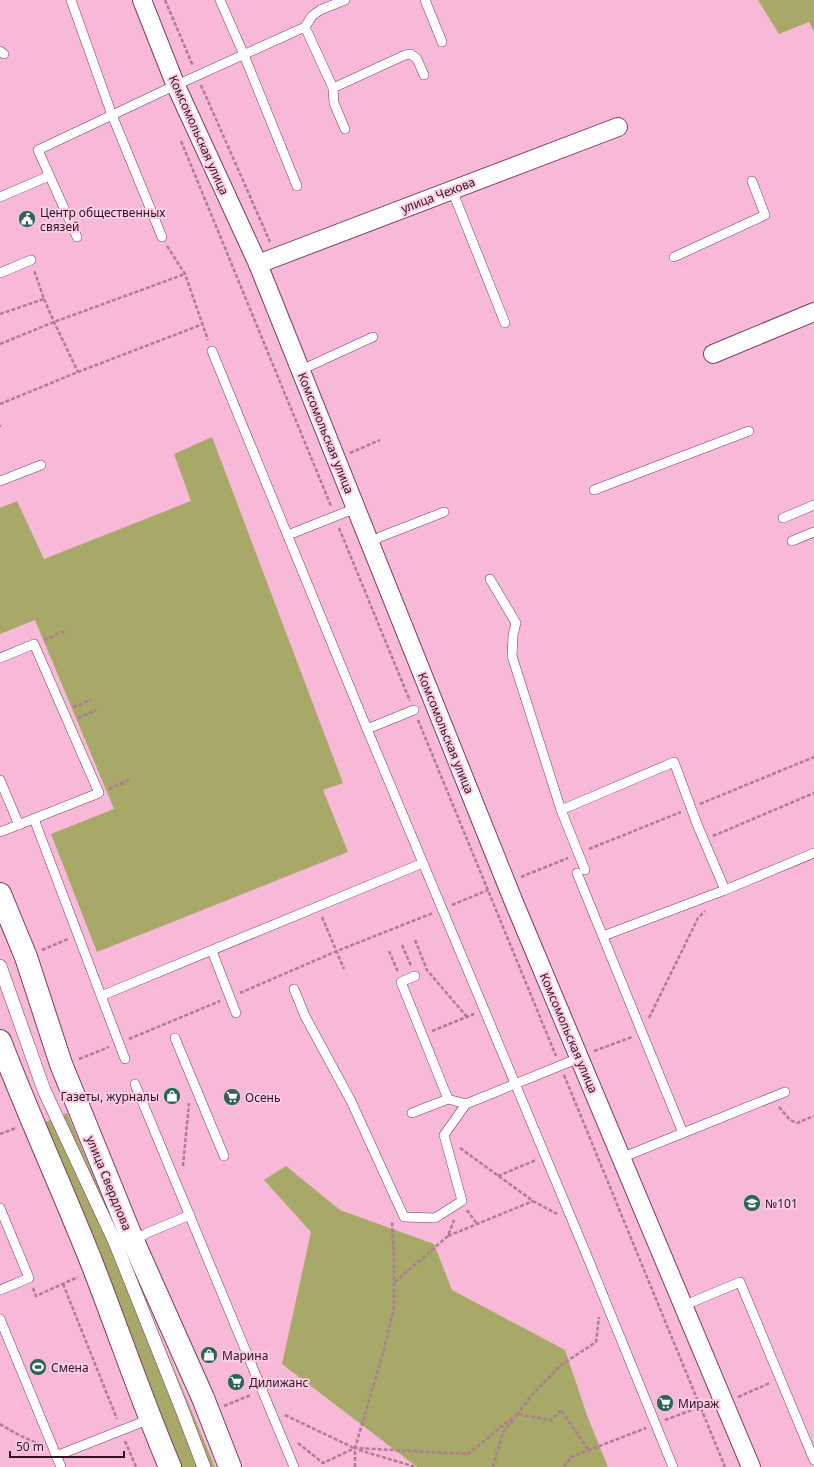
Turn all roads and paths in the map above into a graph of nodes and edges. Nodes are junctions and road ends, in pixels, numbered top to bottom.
1 (71, 0) edge
2 (142, 0) edge
3 (220, 0) edge
4 (345, 0) edge
5 (425, 0) edge
6 (306, 27) junction
7 (442, 42) dead end
8 (244, 55) junction
9 (424, 75) dead end
10 (176, 86) junction
11 (333, 88) junction
12 (112, 115) junction
13 (618, 126) dead end
14 (345, 129) dead end
15 (179, 136) dead end
16 (49, 176) junction
17 (752, 181) dead end
18 (296, 186) dead end
19 (452, 190) junction
20 (0, 197) edge
21 (77, 237) dead end
22 (162, 237) joint
23 (674, 257) dead end
24 (31, 260) joint
25 (258, 264) junction
26 (0, 273) edge
27 (185, 274) junction
28 (44, 299) junction
29 (814, 312) edge
30 (0, 314) edge
31 (54, 322) junction
32 (505, 323) dead end
33 (203, 324) junction
34 (373, 337) dead end
35 (0, 344) edge
36 (212, 351) joint
37 (713, 354) dead end
38 (301, 370) junction
39 (78, 372) junction
40 (0, 404) edge
41 (748, 431) dead end
42 (380, 440) dead end
43 (346, 454) dead end
44 (41, 465) dead end
45 (0, 481) edge
46 (594, 490) dead end
47 (814, 505) edge
48 (356, 508) junction
49 (444, 512) dead end
50 (335, 516) junction
51 (783, 518) dead end
52 (814, 532) edge
53 (288, 535) junction
54 (792, 541) dead end
55 (370, 543) junction
56 (490, 579) dead end
57 (65, 631) dead end
58 (48, 639) dead end
59 (0, 658) edge
60 (91, 700) dead end
61 (75, 706) dead end
62 (96, 710) dead end
63 (414, 710) junction
64 (81, 717) dead end
65 (367, 729) junction
66 (814, 757) edge
67 (0, 780) edge
68 (130, 780) dead end
69 (112, 787) dead end
70 (814, 793) edge
71 (691, 808) junction
72 (561, 810) junction
73 (34, 819) junction
74 (19, 824) junction
75 (0, 832) edge
76 (704, 840) junction
77 (578, 853) junction
78 (814, 853) edge
79 (423, 863) junction
80 (506, 883) junction
81 (725, 890) junction
82 (488, 891) junction
83 (0, 894) edge
84 (318, 907) junction
85 (442, 909) junction
86 (78, 935) junction
87 (603, 936) junction
88 (415, 940) dead end
89 (402, 945) dead end
90 (389, 950) dead end
91 (212, 951) junction
92 (337, 951) junction
93 (26, 957) junction
94 (0, 966) edge
95 (344, 969) dead end
96 (414, 973) joint
97 (399, 976) dead end
98 (294, 990) dead end
99 (101, 996) junction
100 (230, 997) junction
101 (484, 1010) junction
102 (236, 1013) dead end
103 (467, 1017) junction
104 (642, 1033) junction
105 (423, 1035) junction
106 (175, 1038) dead end
107 (0, 1041) edge
108 (119, 1043) junction
109 (586, 1055) junction
110 (125, 1059) dead end
111 (61, 1064) junction
112 (560, 1066) junction
113 (192, 1078) junction
114 (135, 1084) dead end
115 (515, 1084) junction
116 (785, 1092) dead end
117 (772, 1097) junction
118 (448, 1099) junction
119 (466, 1104) junction
120 (412, 1113) dead end
121 (814, 1116) edge
122 (21, 1126) dead end
123 (683, 1133) junction
124 (0, 1134) edge
125 (444, 1134) junction
126 (224, 1156) dead end
127 (545, 1156) junction
128 (622, 1158) junction
129 (182, 1171) dead end
130 (498, 1176) junction
131 (462, 1201) junction
132 (533, 1201) junction
133 (0, 1208) edge
134 (392, 1214) dead end
135 (190, 1215) junction
136 (573, 1222) junction
137 (478, 1224) junction
138 (448, 1236) junction
139 (133, 1241) junction
140 (83, 1275) dead end
141 (394, 1282) junction
142 (63, 1284) junction
143 (0, 1290) edge
144 (36, 1296) dead end
145 (683, 1306) junction
146 (599, 1316) dead end
147 (0, 1319) edge
148 (780, 1379) junction
149 (262, 1390) junction
150 (220, 1399) dead end
151 (734, 1399) dead end
152 (268, 1405) junction
153 (700, 1407) junction
154 (517, 1414) junction
155 (150, 1419) junction
156 (0, 1424) edge
157 (655, 1424) junction
158 (277, 1427) junction
159 (121, 1430) junction
160 (355, 1448) junction
161 (589, 1451) junction
162 (56, 1456) junction
163 (814, 1460) edge
164 (61, 1467) edge
165 (136, 1467) edge
166 (170, 1467) edge
167 (204, 1467) edge
168 (230, 1467) edge
169 (294, 1467) edge
170 (355, 1467) edge
171 (416, 1467) edge
172 (493, 1467) edge
173 (564, 1467) edge
174 (672, 1467) edge
175 (725, 1467) edge
176 (751, 1467) edge

1 - 12 lane
2 - 10 street, Комсомольская улица
3 - 8 lane
4 - 6 lane
5 - 7 lane
6 - 8 lane
6 - 11 lane
8 - 10 lane
8 - 18 lane
9 - 11 lane
10 - 12 lane
10 - 25 street, Комсомольская улица
11 - 14 lane
12 - 16 lane
12 - 22 lane
13 - 19 street, улица Чехова
15 - 50 path
16 - 20 lane
16 - 21 lane
17 - 23 lane
19 - 25 street, улица Чехова
19 - 32 lane
22 - 27 path
24 - 26 lane
24 - 28 path
25 - 38 street, Комсомольская улица
27 - 31 path
27 - 33 path
28 - 30 path
28 - 31 path
29 - 37 street
31 - 35 path
31 - 39 path
33 - 36 path
33 - 39 path
34 - 38 lane
36 - 53 lane
38 - 48 street, Комсомольская улица
39 - 40 path
41 - 46 lane
42 - 43 path
44 - 45 lane
47 - 51 lane
48 - 50 lane
48 - 55 street, Комсомольская улица
49 - 55 lane
50 - 53 lane
50 - 63 path
52 - 54 lane
53 - 65 lane
55 - 80 street, Комсомольская улица
56 - 72 lane
57 - 58 path
59 - 73 lane
60 - 61 path
62 - 64 path
63 - 65 lane
63 - 82 path
65 - 79 lane
66 - 71 path
67 - 74 lane
68 - 69 path
70 - 76 path
71 - 72 lane
71 - 76 lane
71 - 77 path
72 - 77 lane
73 - 74 lane
73 - 86 lane
74 - 75 lane
76 - 81 lane
77 - 80 path
77 - 87 lane
78 - 81 lane
79 - 84 lane
79 - 85 lane
80 - 82 path
80 - 109 street, Комсомольская улица
81 - 87 lane
81 - 104 path
82 - 85 path
82 - 112 path
83 - 93 street, улица Свердлова
84 - 91 lane
84 - 92 path
85 - 92 path
85 - 101 lane
86 - 93 path
86 - 99 lane
87 - 104 lane
88 - 103 path
89 - 96 path
90 - 97 path
91 - 99 lane
91 - 100 lane
92 - 95 path
92 - 100 path
93 - 111 street, улица Свердлова
94 - 167 street
96 - 105 lane
98 - 131 lane
99 - 108 lane
100 - 102 lane
100 - 108 path
101 - 103 path
101 - 115 lane
103 - 105 path
104 - 109 path
104 - 123 lane
105 - 118 lane
106 - 113 lane
107 - 155 street
108 - 110 lane
108 - 111 path
109 - 112 lane
109 - 128 street, Комсомольская улица
111 - 139 street, улица Свердлова
112 - 115 lane
112 - 153 path
113 - 126 lane
113 - 129 path
114 - 135 lane
115 - 119 lane
115 - 127 lane
116 - 117 lane
117 - 121 path
117 - 123 lane
118 - 119 lane
118 - 120 lane
119 - 125 lane
122 - 124 path
123 - 128 lane
125 - 130 path
125 - 131 lane
127 - 130 path
127 - 136 lane
128 - 145 street, Комсомольская улица
130 - 132 path
131 - 137 path
131 - 138 path
132 - 136 path
132 - 137 path
133 - 143 lane
134 - 141 path
135 - 139 lane
135 - 149 lane
136 - 157 lane
137 - 138 path
138 - 141 path
139 - 168 street, улица Свердлова
140 - 142 path
141 - 160 path
142 - 144 path
142 - 159 path
145 - 148 lane
145 - 176 street, Комсомольская улица
146 - 154 path
147 - 162 lane
148 - 151 path
148 - 163 lane
149 - 150 path
149 - 152 lane
152 - 158 lane
152 - 160 path
153 - 157 path
153 - 175 path
154 - 160 path
154 - 161 path
154 - 172 path
155 - 159 lane
155 - 166 street
156 - 162 path
157 - 161 path
157 - 174 lane
158 - 160 path
158 - 169 lane
159 - 162 lane
159 - 165 path
160 - 170 path
160 - 171 path
161 - 173 path
162 - 164 lane

